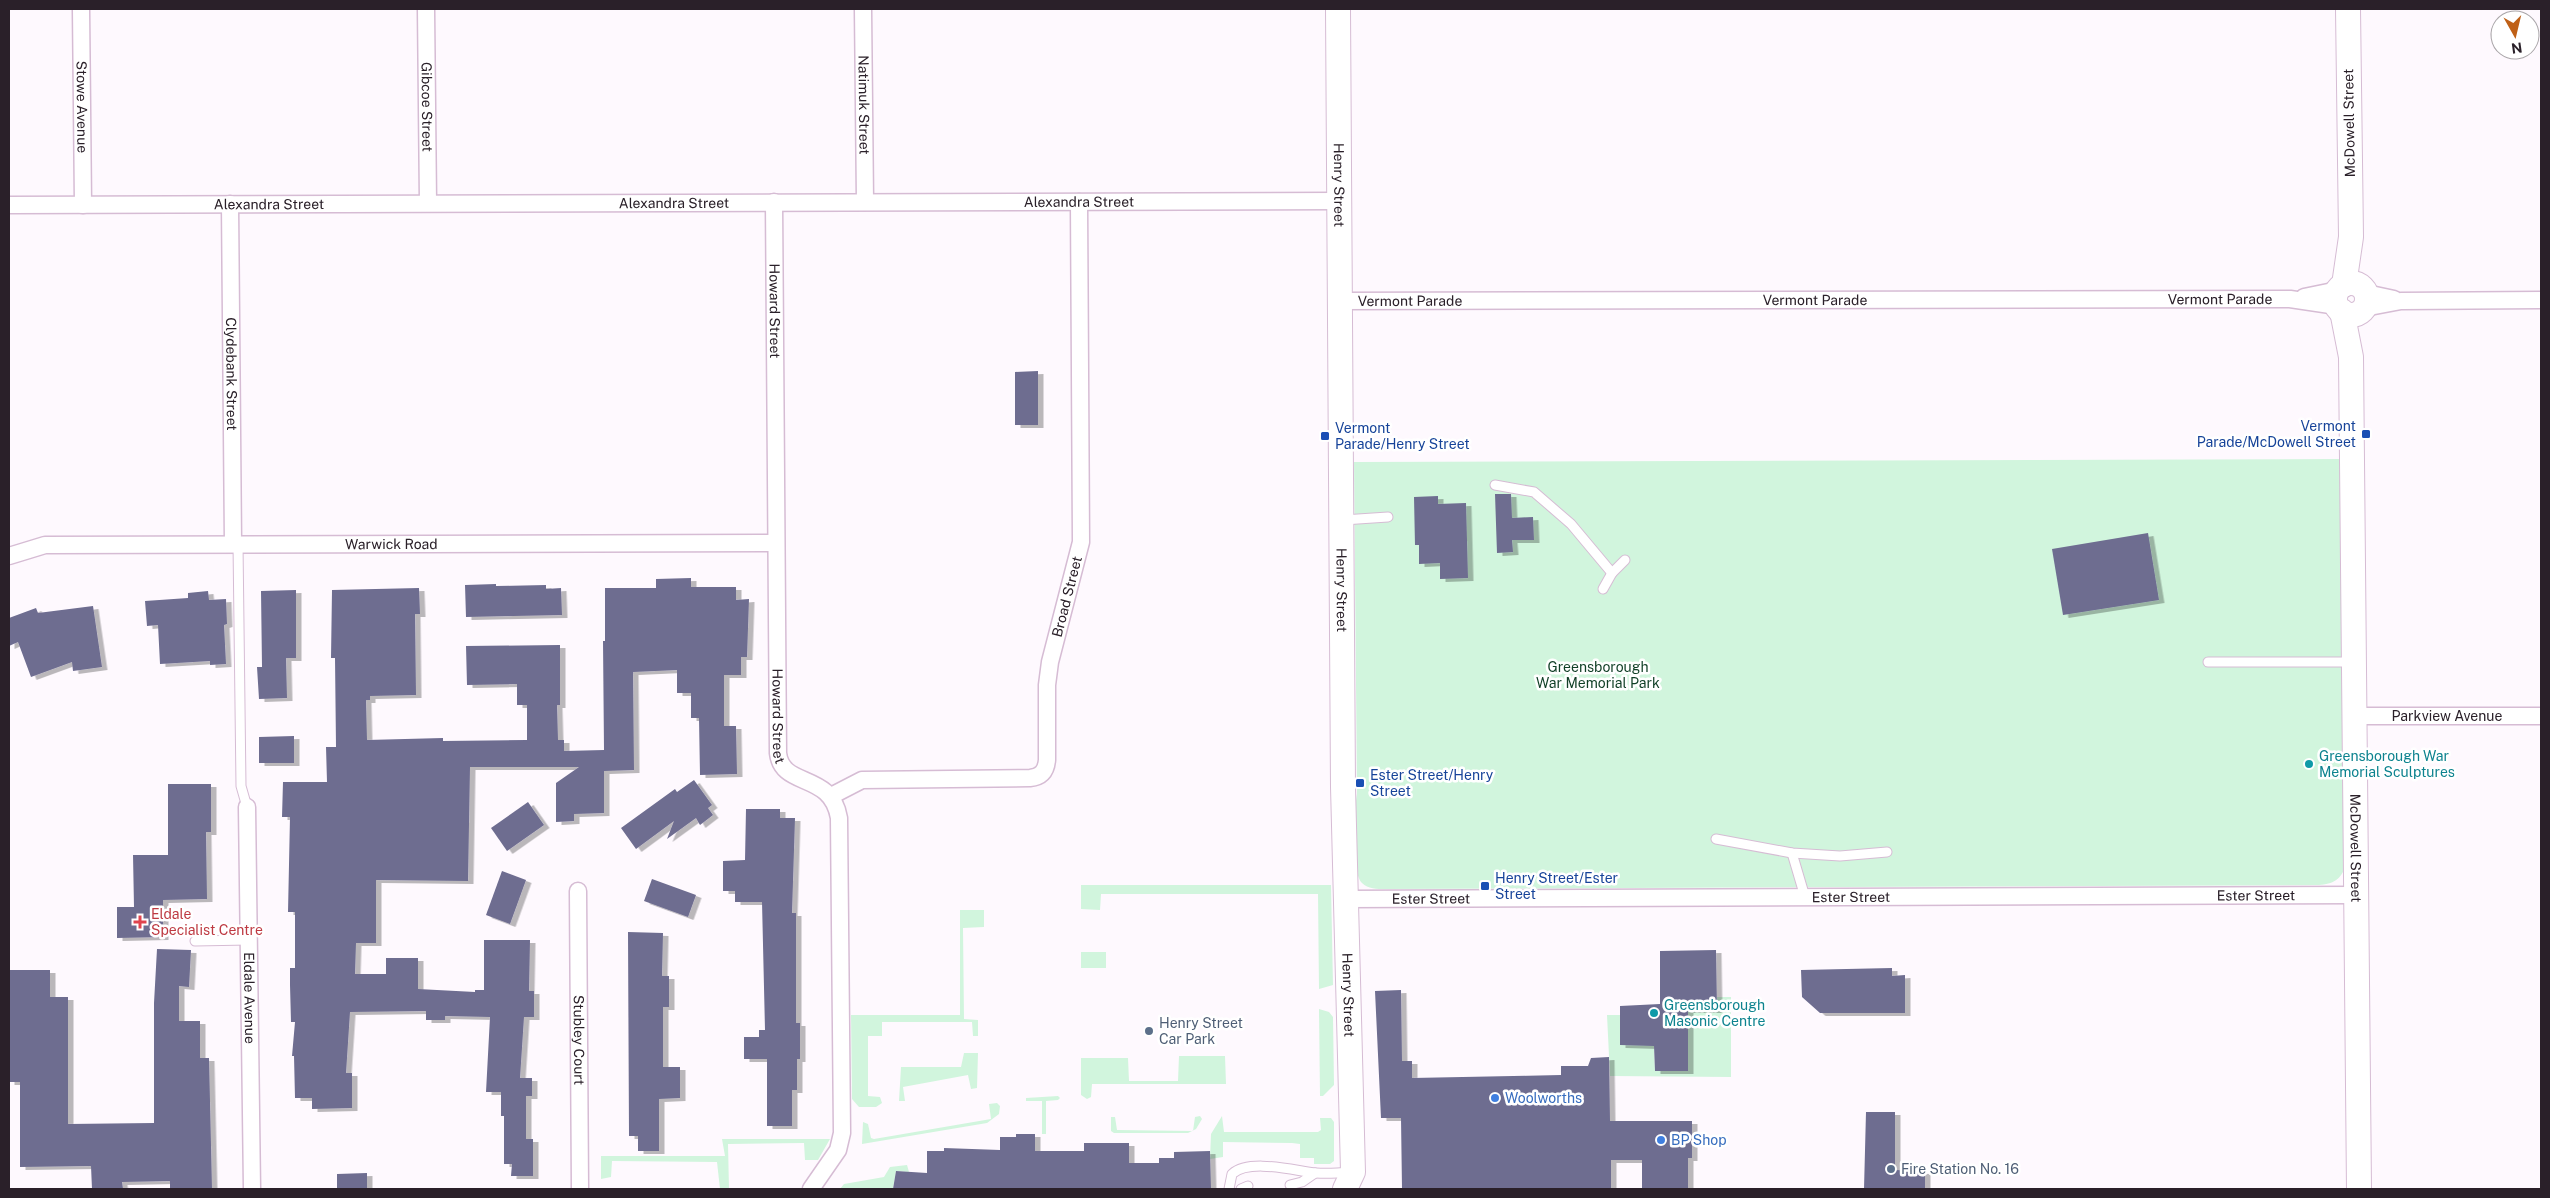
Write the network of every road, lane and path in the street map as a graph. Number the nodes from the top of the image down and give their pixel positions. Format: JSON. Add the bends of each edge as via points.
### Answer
{"nodes":[{"id":1,"x":82,"y":9,"type":"edge"},
{"id":2,"x":426,"y":9,"type":"edge"},
{"id":3,"x":863,"y":9,"type":"edge"},
{"id":4,"x":1338,"y":9,"type":"edge"},
{"id":5,"x":2348,"y":9,"type":"edge"},
{"id":6,"x":1339,"y":201,"type":"junction"},
{"id":7,"x":774,"y":202,"type":"junction"},
{"id":8,"x":865,"y":202,"type":"junction"},
{"id":9,"x":1079,"y":202,"type":"junction"},
{"id":10,"x":428,"y":203,"type":"junction"},
{"id":11,"x":230,"y":204,"type":"junction"},
{"id":12,"x":9,"y":205,"type":"edge"},
{"id":13,"x":83,"y":205,"type":"junction"},
{"id":14,"x":2352,"y":299,"type":"junction"},
{"id":15,"x":2541,"y":300,"type":"edge"},
{"id":16,"x":1340,"y":301,"type":"junction"},
{"id":17,"x":1495,"y":485,"type":"dead end"},
{"id":18,"x":1388,"y":517,"type":"dead end"},
{"id":19,"x":1341,"y":520,"type":"junction"},
{"id":20,"x":776,"y":543,"type":"junction"},
{"id":21,"x":235,"y":544,"type":"junction"},
{"id":22,"x":9,"y":556,"type":"edge"},
{"id":23,"x":1625,"y":560,"type":"dead end"},
{"id":24,"x":1612,"y":573,"type":"junction"},
{"id":25,"x":1603,"y":589,"type":"dead end"},
{"id":26,"x":2208,"y":662,"type":"dead end"},
{"id":27,"x":2355,"y":662,"type":"junction"},
{"id":28,"x":2355,"y":716,"type":"junction"},
{"id":29,"x":2541,"y":716,"type":"edge"},
{"id":30,"x":831,"y":796,"type":"junction"},
{"id":31,"x":247,"y":808,"type":"joint"},
{"id":32,"x":1716,"y":839,"type":"dead end"},
{"id":33,"x":1887,"y":852,"type":"dead end"},
{"id":34,"x":1792,"y":853,"type":"junction"},
{"id":35,"x":578,"y":891,"type":"dead end"},
{"id":36,"x":2356,"y":895,"type":"junction"},
{"id":37,"x":1805,"y":897,"type":"junction"},
{"id":38,"x":1346,"y":899,"type":"junction"},
{"id":39,"x":249,"y":940,"type":"junction"},
{"id":40,"x":195,"y":941,"type":"dead end"},
{"id":41,"x":1315,"y":1173,"type":"junction"},
{"id":42,"x":1290,"y":1184,"type":"dead end"},
{"id":43,"x":1354,"y":1184,"type":"edge"},
{"id":44,"x":252,"y":1189,"type":"edge"},
{"id":45,"x":580,"y":1189,"type":"edge"},
{"id":46,"x":811,"y":1189,"type":"edge"},
{"id":47,"x":1229,"y":1189,"type":"edge"},
{"id":48,"x":2359,"y":1189,"type":"edge"}],
"edges":[{"from":1,"to":13,"type":"street","name":"Stowe Avenue"},
{"from":2,"to":10,"type":"street","name":"Gibcoe Street"},
{"from":3,"to":8,"type":"street","name":"Natimuk Street"},
{"from":4,"to":6,"type":"street","name":"Henry Street"},
{"from":5,"to":14,"type":"street","name":"McDowell Street"},
{"from":6,"to":9,"type":"street","name":"Alexandra Street"},
{"from":6,"to":16,"type":"street","name":"Henry Street"},
{"from":7,"to":8,"type":"street","name":"Alexandra Street"},
{"from":7,"to":10,"type":"street","name":"Alexandra Street"},
{"from":7,"to":20,"type":"street","name":"Howard Street"},
{"from":8,"to":9,"type":"street","name":"Alexandra Street"},
{"from":9,"to":30,"type":"street","name":"Broad Street","via":[[1081,542],[1050,662],[1044,771],[1036,778],[862,780]]},
{"from":10,"to":11,"type":"street","name":"Alexandra Street"},
{"from":11,"to":13,"type":"street","name":"Alexandra Street"},
{"from":11,"to":21,"type":"street","name":"Clydebank Street"},
{"from":12,"to":13,"type":"street","name":"Alexandra Street"},
{"from":14,"to":15,"type":"street","name":"Vermont Parade"},
{"from":14,"to":16,"type":"street","name":"Vermont Parade"},
{"from":14,"to":27,"type":"street","name":"McDowell Street"},
{"from":16,"to":19,"type":"street","name":"Henry Street"},
{"from":17,"to":24,"type":"lane","via":[[1534,492],[1571,524]]},
{"from":18,"to":19,"type":"lane"},
{"from":19,"to":38,"type":"street","name":"Henry Street"},
{"from":20,"to":21,"type":"street","name":"Warwick Road"},
{"from":20,"to":30,"type":"street","name":"Howard Street","via":[[779,762],[786,772],[816,785]]},
{"from":21,"to":22,"type":"street","name":"Warwick Road","via":[[45,545]]},
{"from":21,"to":31,"type":"lane","via":[[241,786]]},
{"from":23,"to":24,"type":"lane"},
{"from":24,"to":25,"type":"lane"},
{"from":26,"to":27,"type":"lane"},
{"from":27,"to":28,"type":"street","name":"McDowell Street"},
{"from":28,"to":29,"type":"street","name":"Parkview Avenue"},
{"from":28,"to":36,"type":"street","name":"McDowell Street"},
{"from":30,"to":46,"type":"street","via":[[839,818],[842,1133],[835,1155]]},
{"from":31,"to":39,"type":"street","name":"Eldale Avenue"},
{"from":32,"to":34,"type":"lane"},
{"from":33,"to":34,"type":"lane","via":[[1840,856]]},
{"from":34,"to":37,"type":"lane"},
{"from":35,"to":45,"type":"street","name":"Stubley Court"},
{"from":36,"to":37,"type":"street","name":"Ester Street"},
{"from":36,"to":48,"type":"street","name":"McDowell Street"},
{"from":37,"to":38,"type":"street","name":"Ester Street"},
{"from":38,"to":43,"type":"street","name":"Henry Street"},
{"from":39,"to":40,"type":"lane"},
{"from":39,"to":44,"type":"street","name":"Eldale Avenue"},
{"from":41,"to":42,"type":"lane","via":[[1302,1182]]},
{"from":41,"to":43,"type":"lane"},
{"from":41,"to":47,"type":"lane","via":[[1290,1167],[1242,1168],[1232,1174]]}]}
